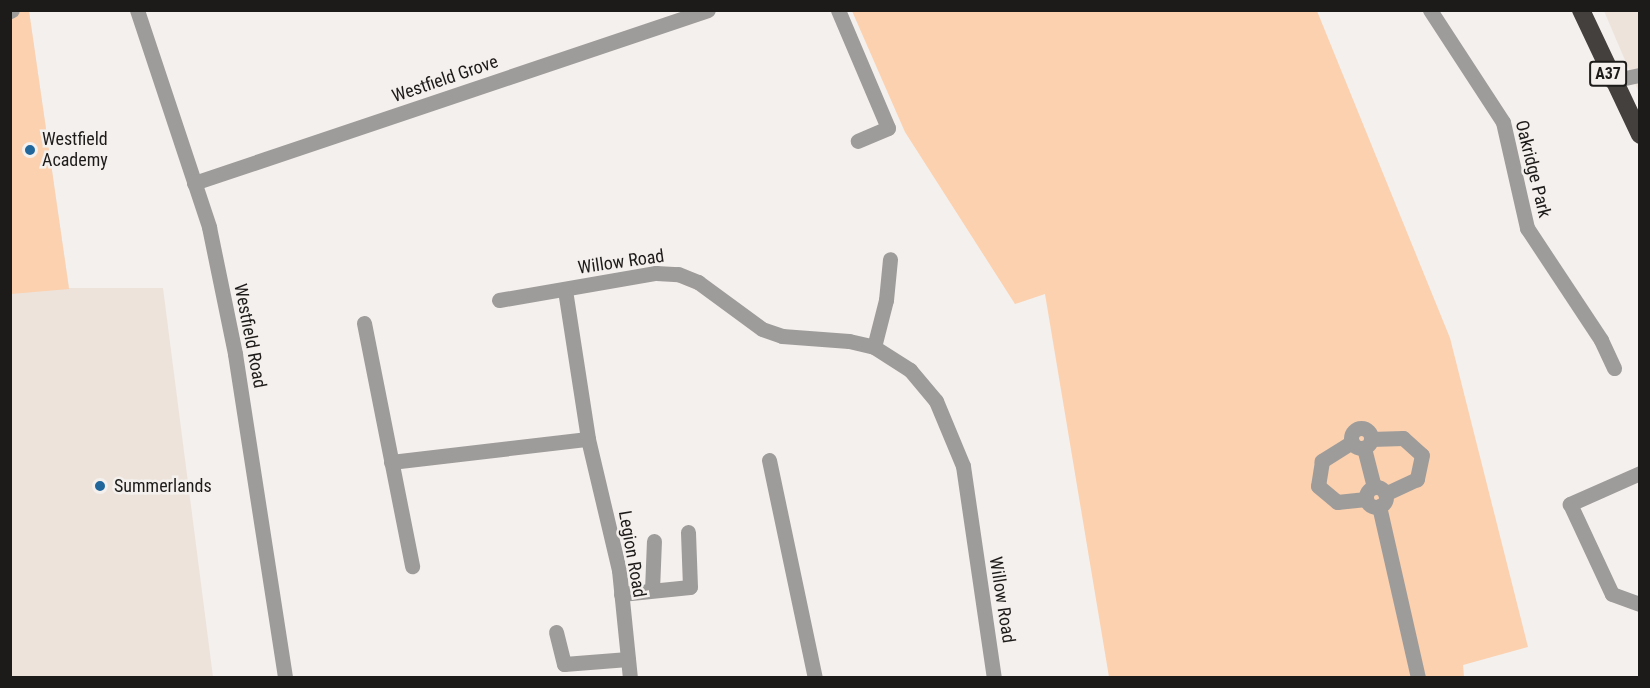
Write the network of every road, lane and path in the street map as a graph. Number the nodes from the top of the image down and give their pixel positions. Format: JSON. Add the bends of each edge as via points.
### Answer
{"nodes":[{"id":1,"x":137,"y":10,"type":"edge"},
{"id":2,"x":708,"y":10,"type":"edge"},
{"id":3,"x":838,"y":10,"type":"edge"},
{"id":4,"x":1430,"y":10,"type":"edge"},
{"id":5,"x":1581,"y":10,"type":"edge"},
{"id":6,"x":1640,"y":75,"type":"edge"},
{"id":7,"x":1611,"y":81,"type":"junction"},
{"id":8,"x":1640,"y":135,"type":"edge"},
{"id":9,"x":858,"y":141,"type":"dead end"},
{"id":10,"x":195,"y":183,"type":"junction"},
{"id":11,"x":890,"y":259,"type":"dead end"},
{"id":12,"x":565,"y":290,"type":"junction"},
{"id":13,"x":499,"y":300,"type":"dead end"},
{"id":14,"x":364,"y":323,"type":"dead end"},
{"id":15,"x":874,"y":347,"type":"junction"},
{"id":16,"x":1614,"y":368,"type":"dead end"},
{"id":17,"x":588,"y":439,"type":"junction"},
{"id":18,"x":1362,"y":443,"type":"junction"},
{"id":19,"x":769,"y":460,"type":"dead end"},
{"id":20,"x":391,"y":462,"type":"junction"},
{"id":21,"x":1640,"y":473,"type":"edge"},
{"id":22,"x":1376,"y":497,"type":"junction"},
{"id":23,"x":688,"y":532,"type":"dead end"},
{"id":24,"x":654,"y":540,"type":"dead end"},
{"id":25,"x":412,"y":566,"type":"dead end"},
{"id":26,"x":652,"y":590,"type":"junction"},
{"id":27,"x":621,"y":594,"type":"junction"},
{"id":28,"x":1640,"y":604,"type":"edge"},
{"id":29,"x":556,"y":632,"type":"dead end"},
{"id":30,"x":628,"y":659,"type":"junction"},
{"id":31,"x":285,"y":678,"type":"edge"},
{"id":32,"x":630,"y":678,"type":"edge"},
{"id":33,"x":814,"y":678,"type":"edge"},
{"id":34,"x":994,"y":678,"type":"edge"},
{"id":35,"x":1418,"y":678,"type":"edge"}],
"edges":[{"from":1,"to":10,"type":"street","name":"Westfield Road"},
{"from":2,"to":10,"type":"street","name":"Westfield Grove"},
{"from":3,"to":9,"type":"street","via":[[888,128]]},
{"from":4,"to":16,"type":"street","name":"Oakridge Park","via":[[1503,122],[1527,228],[1601,340]]},
{"from":5,"to":7,"type":"highway","number":"A37"},
{"from":6,"to":7,"type":"street"},
{"from":7,"to":8,"type":"highway","number":"A37"},
{"from":10,"to":31,"type":"street","name":"Westfield Road","via":[[209,227],[235,354]]},
{"from":11,"to":15,"type":"street","via":[[886,300]]},
{"from":12,"to":13,"type":"street","name":"Willow Road"},
{"from":12,"to":15,"type":"street","name":"Willow Road","via":[[656,273],[678,274],[698,282],[762,329],[782,336]]},
{"from":12,"to":17,"type":"street","name":"Legion Road"},
{"from":14,"to":20,"type":"street"},
{"from":15,"to":34,"type":"street","name":"Willow Road","via":[[910,370],[936,401],[951,431],[963,466]]},
{"from":17,"to":20,"type":"street"},
{"from":17,"to":27,"type":"street","name":"Legion Road"},
{"from":18,"to":22,"type":"street"},
{"from":18,"to":22,"type":"street","via":[[1322,461],[1318,486],[1337,502]]},
{"from":18,"to":22,"type":"street","via":[[1403,438],[1422,455],[1418,479]]},
{"from":19,"to":33,"type":"street"},
{"from":20,"to":25,"type":"street"},
{"from":21,"to":28,"type":"street","via":[[1570,504],[1612,594]]},
{"from":22,"to":35,"type":"street"},
{"from":23,"to":26,"type":"street","via":[[690,587]]},
{"from":24,"to":26,"type":"street"},
{"from":26,"to":27,"type":"street"},
{"from":27,"to":30,"type":"street","name":"Legion Road"},
{"from":29,"to":30,"type":"street","via":[[564,664]]},
{"from":30,"to":32,"type":"street","name":"Legion Road"}]}
